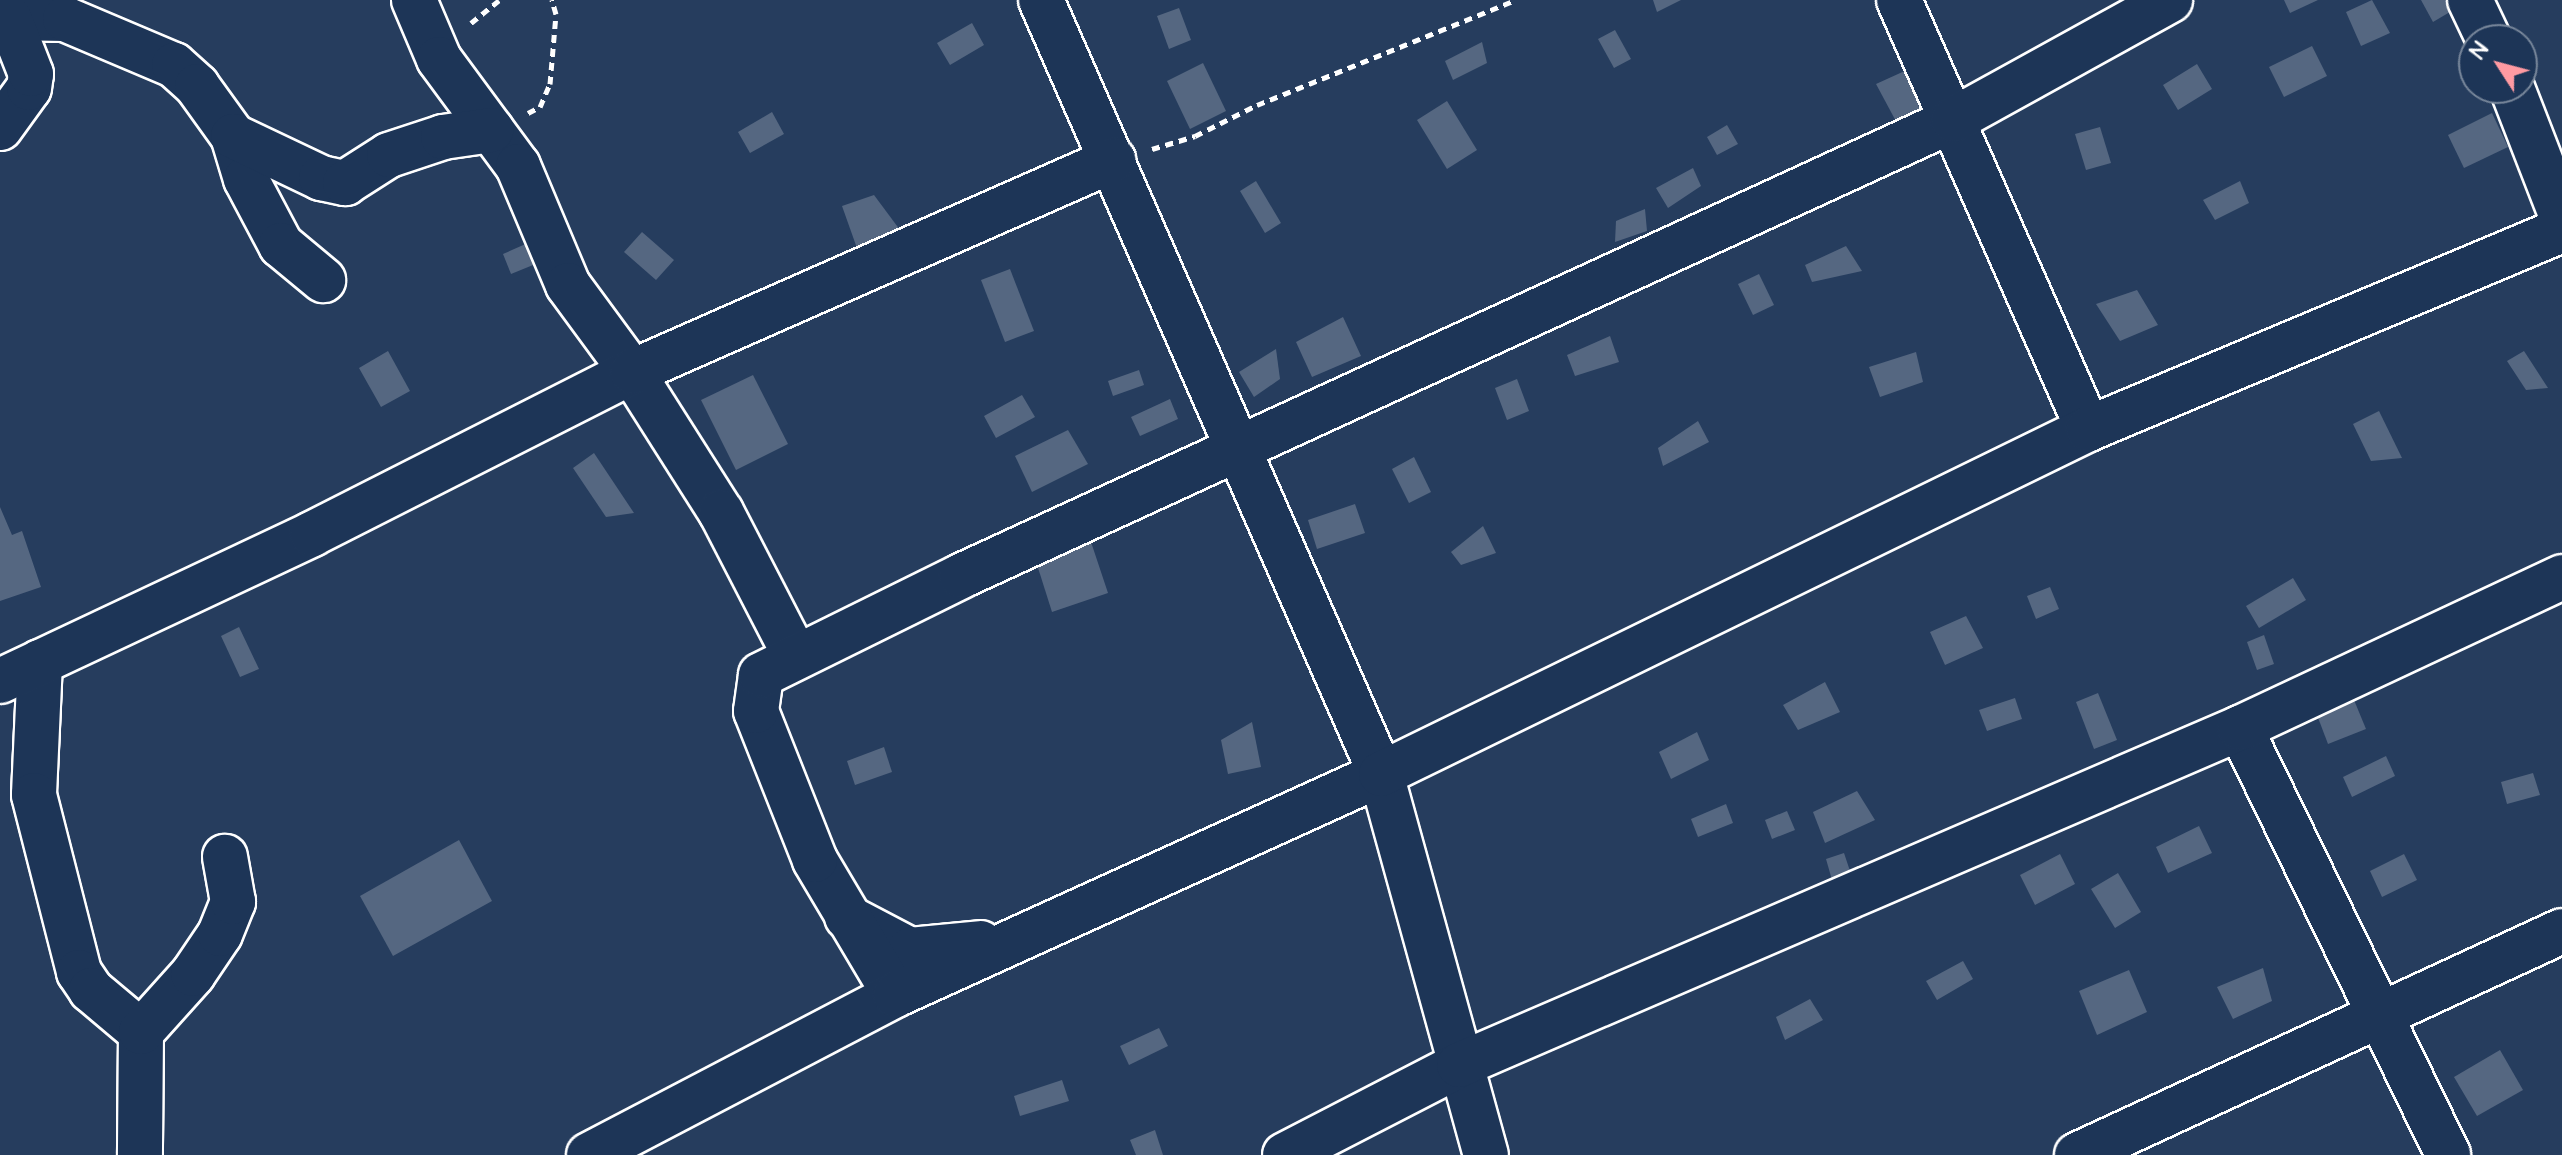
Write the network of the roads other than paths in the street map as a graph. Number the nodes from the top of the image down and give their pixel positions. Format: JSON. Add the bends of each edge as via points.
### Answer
{"nodes":[{"id":1,"x":414,"y":0,"type":"edge"},
{"id":2,"x":1041,"y":0,"type":"edge"},
{"id":3,"x":1899,"y":0,"type":"edge"},
{"id":4,"x":2170,"y":0,"type":"edge"},
{"id":5,"x":2470,"y":0,"type":"edge"},
{"id":6,"x":4,"y":15,"type":"edge"},
{"id":7,"x":2481,"y":24,"type":"edge"},
{"id":8,"x":2518,"y":104,"type":"edge"},
{"id":9,"x":1953,"y":120,"type":"junction"},
{"id":10,"x":0,"y":128,"type":"edge"},
{"id":11,"x":491,"y":130,"type":"junction"},
{"id":12,"x":233,"y":136,"type":"junction"},
{"id":13,"x":1113,"y":160,"type":"junction"},
{"id":14,"x":2562,"y":217,"type":"edge"},
{"id":15,"x":2562,"y":230,"type":"edge"},
{"id":16,"x":323,"y":280,"type":"dead end"},
{"id":17,"x":632,"y":372,"type":"junction"},
{"id":18,"x":2088,"y":429,"type":"junction"},
{"id":19,"x":1242,"y":451,"type":"junction"},
{"id":20,"x":2562,"y":577,"type":"edge"},
{"id":21,"x":796,"y":657,"type":"junction"},
{"id":22,"x":40,"y":662,"type":"junction"},
{"id":23,"x":0,"y":681,"type":"edge"},
{"id":24,"x":2240,"y":728,"type":"junction"},
{"id":25,"x":1381,"y":774,"type":"junction"},
{"id":26,"x":225,"y":857,"type":"dead end"},
{"id":27,"x":845,"y":916,"type":"junction"},
{"id":28,"x":2562,"y":931,"type":"edge"},
{"id":29,"x":1022,"y":937,"type":"junction"},
{"id":30,"x":895,"y":995,"type":"junction"},
{"id":31,"x":2379,"y":1019,"type":"junction"},
{"id":32,"x":141,"y":1032,"type":"junction"},
{"id":33,"x":1459,"y":1065,"type":"junction"},
{"id":34,"x":140,"y":1155,"type":"edge"},
{"id":35,"x":589,"y":1155,"type":"edge"},
{"id":36,"x":1285,"y":1155,"type":"edge"},
{"id":37,"x":1486,"y":1155,"type":"edge"},
{"id":38,"x":2077,"y":1155,"type":"edge"},
{"id":39,"x":2448,"y":1155,"type":"edge"}],
"edges":[{"from":1,"to":11,"type":"street","via":[[439,59]]},
{"from":2,"to":13,"type":"street"},
{"from":3,"to":9,"type":"street"},
{"from":4,"to":9,"type":"street"},
{"from":5,"to":7,"type":"street"},
{"from":6,"to":10,"type":"street","via":[[31,74],[29,88]]},
{"from":6,"to":12,"type":"street","via":[[65,19],[174,65],[197,86]]},
{"from":8,"to":14,"type":"street"},
{"from":9,"to":18,"type":"street"},
{"from":9,"to":19,"type":"street"},
{"from":11,"to":12,"type":"street","via":[[443,137],[389,155],[345,183]]},
{"from":11,"to":17,"type":"street","via":[[518,166],[568,285]]},
{"from":12,"to":16,"type":"street","via":[[246,179],[281,245]]},
{"from":13,"to":17,"type":"street"},
{"from":13,"to":19,"type":"street"},
{"from":15,"to":18,"type":"street"},
{"from":17,"to":21,"type":"street","via":[[738,541]]},
{"from":17,"to":22,"type":"street","via":[[312,534]]},
{"from":18,"to":25,"type":"street"},
{"from":19,"to":21,"type":"street","via":[[961,576]]},
{"from":19,"to":25,"type":"street"},
{"from":20,"to":24,"type":"street"},
{"from":21,"to":27,"type":"street","via":[[761,675],[756,711],[815,860]]},
{"from":22,"to":23,"type":"street"},
{"from":22,"to":32,"type":"street","via":[[34,795],[79,972],[91,990]]},
{"from":24,"to":31,"type":"street"},
{"from":24,"to":33,"type":"street"},
{"from":25,"to":29,"type":"street"},
{"from":25,"to":33,"type":"street"},
{"from":26,"to":32,"type":"street","via":[[233,902],[220,934],[193,974]]},
{"from":27,"to":29,"type":"street","via":[[910,950]]},
{"from":27,"to":30,"type":"street"},
{"from":28,"to":31,"type":"street"},
{"from":29,"to":30,"type":"street"},
{"from":30,"to":35,"type":"street"},
{"from":31,"to":38,"type":"street"},
{"from":31,"to":39,"type":"street"},
{"from":32,"to":34,"type":"street"},
{"from":33,"to":36,"type":"street"},
{"from":33,"to":37,"type":"street"}]}
